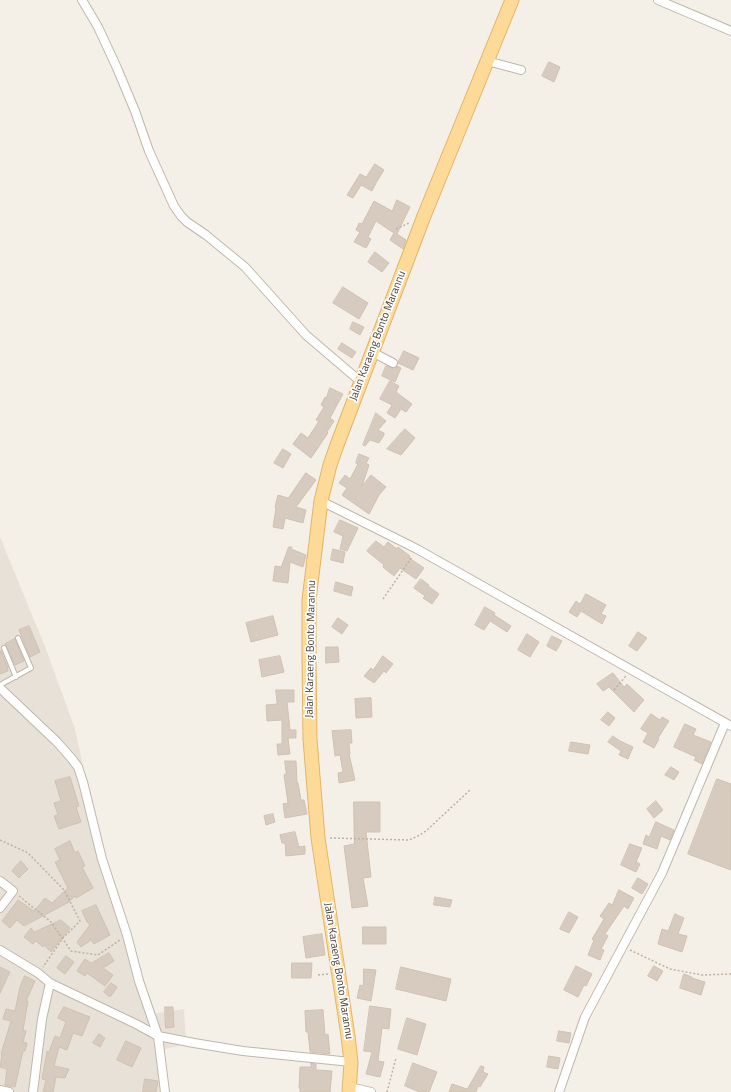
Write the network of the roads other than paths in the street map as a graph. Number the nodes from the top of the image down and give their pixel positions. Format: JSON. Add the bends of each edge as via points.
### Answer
{"nodes":[{"id":1,"x":82,"y":0,"type":"edge"},
{"id":2,"x":512,"y":0,"type":"edge"},
{"id":3,"x":658,"y":0,"type":"edge"},
{"id":4,"x":731,"y":31,"type":"edge"},
{"id":5,"x":487,"y":61,"type":"junction"},
{"id":6,"x":521,"y":70,"type":"dead end"},
{"id":7,"x":372,"y":352,"type":"junction"},
{"id":8,"x":393,"y":363,"type":"dead end"},
{"id":9,"x":361,"y":382,"type":"junction"},
{"id":10,"x":321,"y":501,"type":"junction"},
{"id":11,"x":18,"y":638,"type":"dead end"},
{"id":12,"x":4,"y":648,"type":"dead end"},
{"id":13,"x":16,"y":678,"type":"junction"},
{"id":14,"x":0,"y":686,"type":"edge"},
{"id":15,"x":728,"y":724,"type":"edge"},
{"id":16,"x":0,"y":881,"type":"edge"},
{"id":17,"x":0,"y":908,"type":"edge"},
{"id":18,"x":0,"y":950,"type":"edge"},
{"id":19,"x":50,"y":983,"type":"junction"},
{"id":20,"x":158,"y":1036,"type":"junction"},
{"id":21,"x":351,"y":1062,"type":"junction"},
{"id":22,"x":0,"y":1090,"type":"edge"},
{"id":23,"x":350,"y":1090,"type":"edge"},
{"id":24,"x":8,"y":1092,"type":"edge"},
{"id":25,"x":33,"y":1092,"type":"edge"},
{"id":26,"x":165,"y":1092,"type":"edge"},
{"id":27,"x":371,"y":1092,"type":"edge"},
{"id":28,"x":560,"y":1092,"type":"edge"}],
"edges":[{"from":1,"to":9,"type":"street","via":[[117,68],[149,151],[174,206],[187,222],[246,267],[306,335]]},
{"from":2,"to":5,"type":"main road","name":"Jalan Karaeng Bonto Marannu"},
{"from":3,"to":4,"type":"street"},
{"from":5,"to":6,"type":"street"},
{"from":5,"to":7,"type":"main road","name":"Jalan Karaeng Bonto Marannu"},
{"from":7,"to":8,"type":"street"},
{"from":7,"to":9,"type":"main road","name":"Jalan Karaeng Bonto Marannu"},
{"from":9,"to":10,"type":"main road","name":"Jalan Karaeng Bonto Marannu","via":[[330,466]]},
{"from":10,"to":15,"type":"street","via":[[417,549]]},
{"from":10,"to":21,"type":"main road","name":"Jalan Karaeng Bonto Marannu","via":[[310,584],[310,739],[318,838]]},
{"from":11,"to":13,"type":"lane","via":[[31,668]]},
{"from":12,"to":13,"type":"lane"},
{"from":13,"to":14,"type":"lane"},
{"from":14,"to":20,"type":"street","via":[[57,742],[78,767],[102,859]]},
{"from":15,"to":28,"type":"street","via":[[662,873],[584,1017]]},
{"from":16,"to":17,"type":"street","via":[[13,891]]},
{"from":18,"to":19,"type":"street"},
{"from":19,"to":20,"type":"street"},
{"from":19,"to":25,"type":"street","via":[[42,1019]]},
{"from":20,"to":21,"type":"street","via":[[243,1051]]},
{"from":20,"to":26,"type":"street"},
{"from":21,"to":23,"type":"main road","name":"Jalan Karaeng Bonto Marannu"},
{"from":22,"to":24,"type":"street"},
{"from":23,"to":27,"type":"street"}]}
